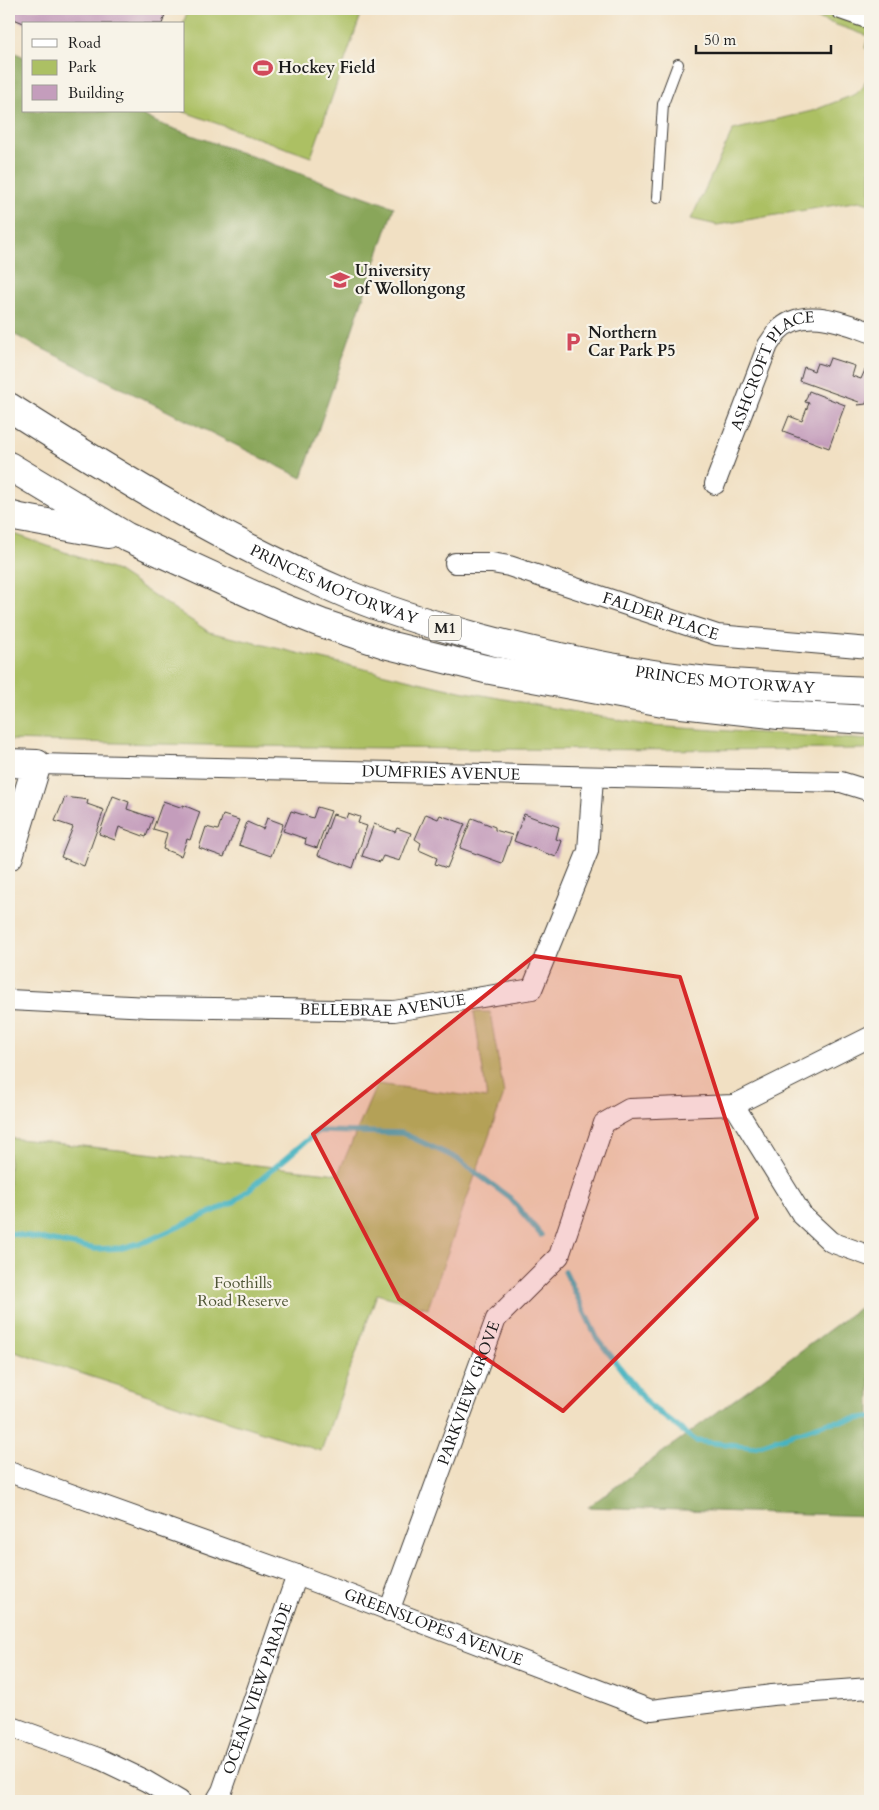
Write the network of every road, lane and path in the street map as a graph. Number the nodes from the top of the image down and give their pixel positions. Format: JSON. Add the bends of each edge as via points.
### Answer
{"nodes":[{"id":1,"x":841,"y":9,"type":"edge"},
{"id":2,"x":870,"y":19,"type":"edge"},
{"id":3,"x":678,"y":64,"type":"dead end"},
{"id":4,"x":657,"y":198,"type":"dead end"},
{"id":5,"x":870,"y":332,"type":"edge"},
{"id":6,"x":9,"y":407,"type":"edge"},
{"id":7,"x":9,"y":430,"type":"edge"},
{"id":8,"x":9,"y":466,"type":"edge"},
{"id":9,"x":716,"y":484,"type":"dead end"},
{"id":10,"x":9,"y":515,"type":"edge"},
{"id":11,"x":127,"y":537,"type":"junction"},
{"id":12,"x":455,"y":564,"type":"dead end"},
{"id":13,"x":436,"y":626,"type":"junction"},
{"id":14,"x":870,"y":648,"type":"edge"},
{"id":15,"x":870,"y":691,"type":"edge"},
{"id":16,"x":870,"y":720,"type":"edge"},
{"id":17,"x":9,"y":763,"type":"edge"},
{"id":18,"x":37,"y":764,"type":"junction"},
{"id":19,"x":592,"y":777,"type":"junction"},
{"id":20,"x":870,"y":791,"type":"edge"},
{"id":21,"x":9,"y":856,"type":"edge"},
{"id":22,"x":9,"y":1000,"type":"edge"},
{"id":23,"x":870,"y":1036,"type":"edge"},
{"id":24,"x":734,"y":1105,"type":"junction"},
{"id":25,"x":870,"y":1256,"type":"edge"},
{"id":26,"x":9,"y":1472,"type":"edge"},
{"id":27,"x":297,"y":1575,"type":"junction"},
{"id":28,"x":389,"y":1611,"type":"junction"},
{"id":29,"x":870,"y":1688,"type":"edge"},
{"id":30,"x":9,"y":1726,"type":"edge"},
{"id":31,"x":180,"y":1801,"type":"edge"},
{"id":32,"x":216,"y":1801,"type":"edge"}],
"edges":[{"from":1,"to":2,"type":"street"},
{"from":3,"to":4,"type":"lane","via":[[663,104]]},
{"from":5,"to":9,"type":"street","name":"ASHCROFT PLACE","via":[[835,319],[812,317],[793,320],[778,331],[766,352]]},
{"from":6,"to":13,"type":"main road","name":"PRINCES MOTORWAY","number":"M1","via":[[168,506],[222,534],[351,595]]},
{"from":7,"to":13,"type":"main road","via":[[138,505],[248,562],[336,599]]},
{"from":8,"to":11,"type":"main road","name":"PRINCES MOTORWAY","number":"M1"},
{"from":10,"to":11,"type":"main road"},
{"from":11,"to":16,"type":"main road","name":"PRINCES MOTORWAY","number":"M1","via":[[321,624],[477,667],[663,702],[779,715]]},
{"from":12,"to":14,"type":"street","name":"FALDER PLACE","via":[[492,562],[509,566],[717,636]]},
{"from":13,"to":15,"type":"main road","name":"PRINCES MOTORWAY","number":"M1","via":[[600,666],[708,681]]},
{"from":17,"to":18,"type":"main road","name":"DUMFRIES AVENUE"},
{"from":18,"to":19,"type":"street","name":"DUMFRIES AVENUE"},
{"from":18,"to":21,"type":"main road"},
{"from":19,"to":20,"type":"street","name":"DUMFRIES AVENUE","via":[[841,782]]},
{"from":19,"to":22,"type":"street","name":"BELLEBRAE AVENUE","via":[[588,851],[532,989],[394,1011],[148,1007]]},
{"from":23,"to":24,"type":"street"},
{"from":24,"to":25,"type":"street","via":[[802,1215],[831,1242]]},
{"from":24,"to":28,"type":"street","name":"PARKVIEW GROVE","via":[[628,1109],[604,1123],[559,1256],[496,1319]]},
{"from":26,"to":27,"type":"street","name":"GREENSLOPES AVENUE"},
{"from":27,"to":28,"type":"street","name":"GREENSLOPES AVENUE"},
{"from":27,"to":32,"type":"street","name":"OCEAN VIEW PARADE"},
{"from":28,"to":29,"type":"street","name":"GREENSLOPES AVENUE","via":[[651,1710],[772,1695]]},
{"from":30,"to":31,"type":"street","via":[[98,1758]]}]}
